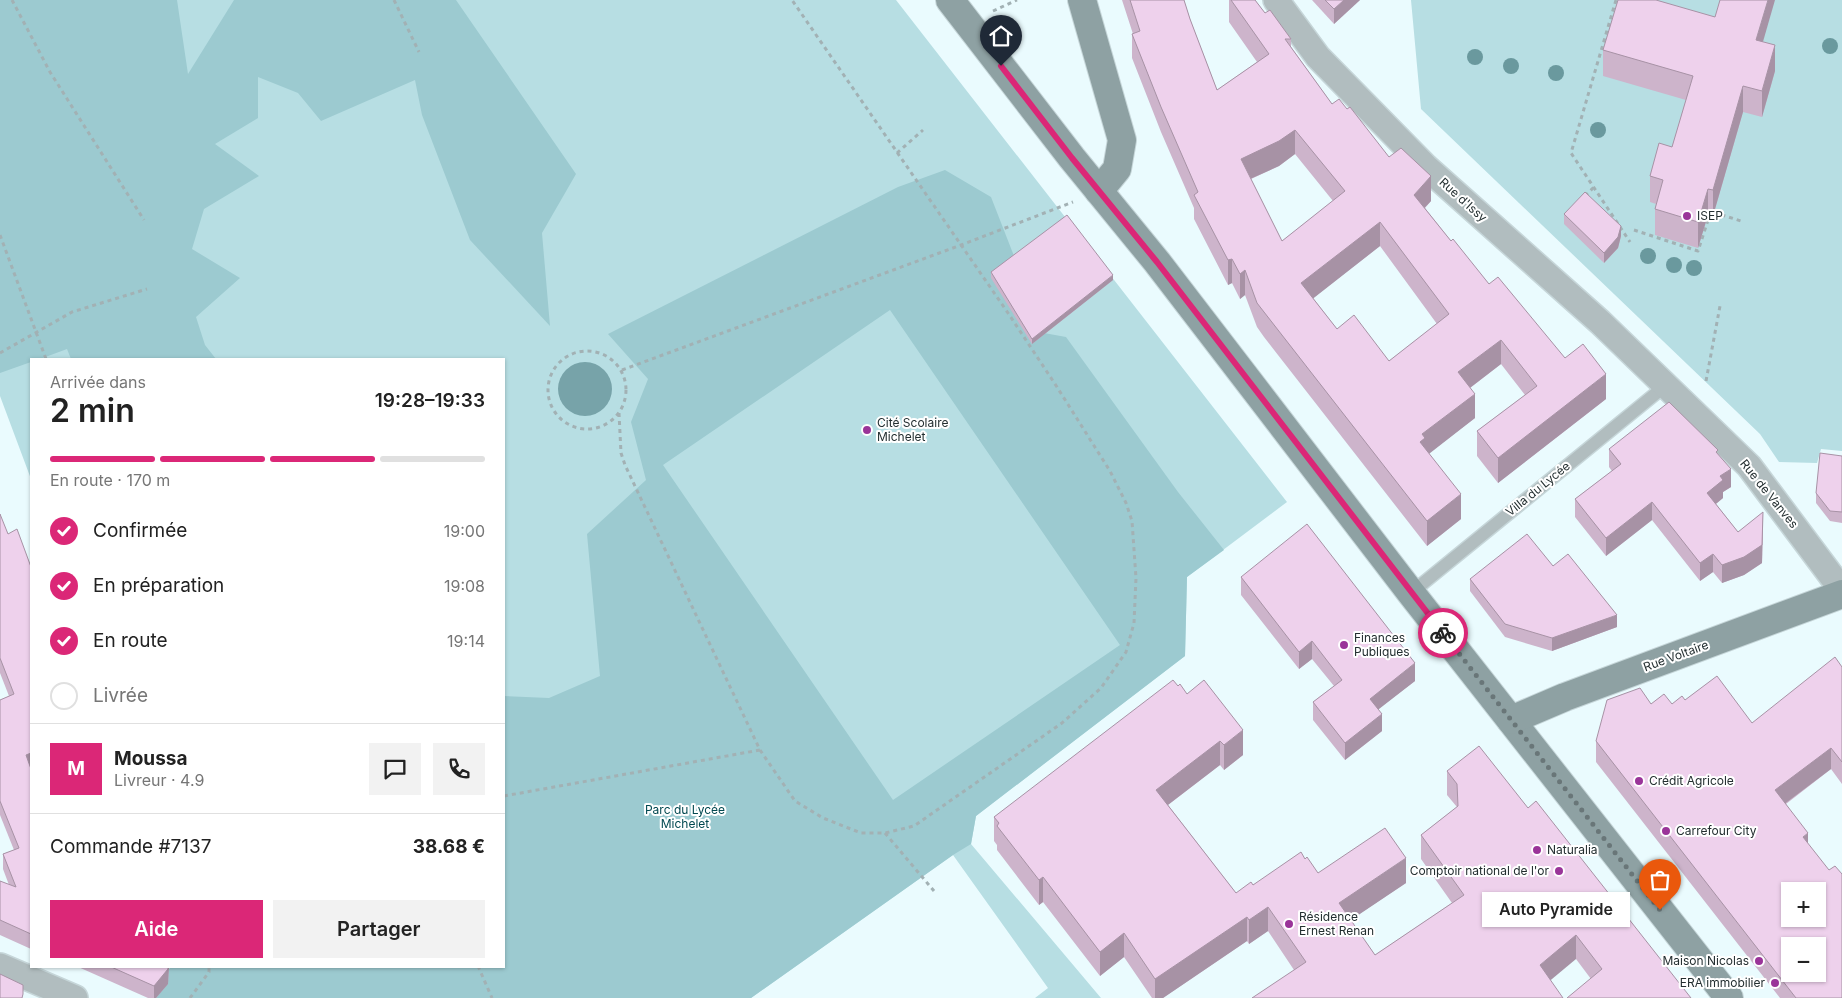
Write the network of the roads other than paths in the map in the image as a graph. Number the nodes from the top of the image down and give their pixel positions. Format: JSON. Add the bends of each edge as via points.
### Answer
{"nodes":[{"id":1,"x":950,"y":0,"type":"edge"},
{"id":2,"x":1082,"y":0,"type":"edge"},
{"id":3,"x":1276,"y":0,"type":"edge"},
{"id":4,"x":1099,"y":191,"type":"junction"},
{"id":5,"x":1665,"y":386,"type":"junction"},
{"id":6,"x":1842,"y":590,"type":"edge"},
{"id":7,"x":1411,"y":593,"type":"junction"},
{"id":8,"x":1842,"y":594,"type":"edge"},
{"id":9,"x":1511,"y":720,"type":"junction"},
{"id":10,"x":0,"y":966,"type":"edge"},
{"id":11,"x":75,"y":998,"type":"edge"},
{"id":12,"x":1729,"y":998,"type":"edge"}],
"edges":[{"from":1,"to":4,"type":"main road"},
{"from":2,"to":4,"type":"main road","via":[[1122,140],[1117,168]]},
{"from":3,"to":5,"type":"street","name":"Rue d'Issy","via":[[1318,57],[1426,167],[1600,322]]},
{"from":4,"to":7,"type":"main road"},
{"from":5,"to":6,"type":"street","name":"Rue de Vanves","via":[[1749,466]]},
{"from":5,"to":7,"type":"lane","name":"Villa du Lycée"},
{"from":7,"to":9,"type":"main road"},
{"from":8,"to":9,"type":"main road","name":"Rue Voltaire"},
{"from":9,"to":12,"type":"main road"},
{"from":10,"to":11,"type":"street"}]}
